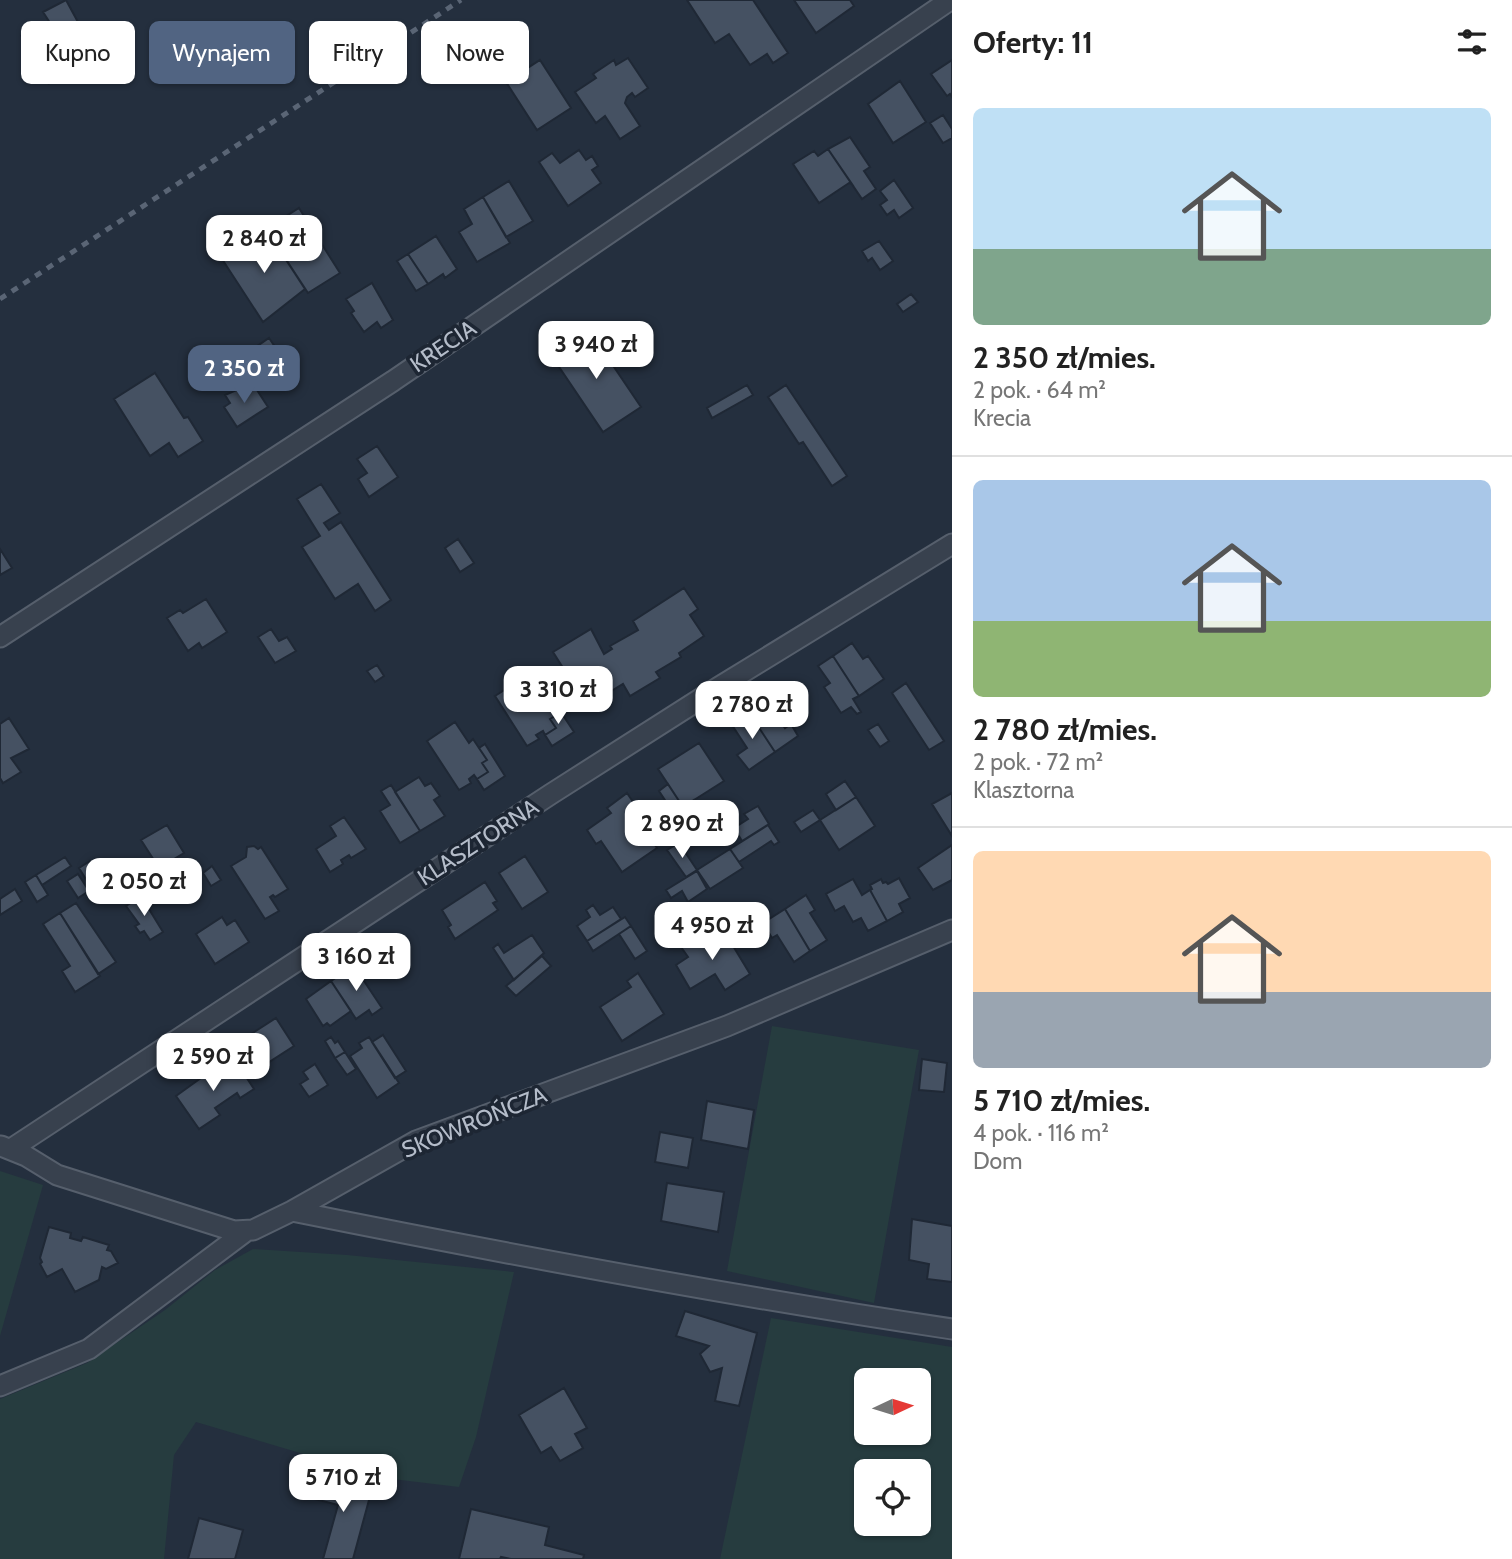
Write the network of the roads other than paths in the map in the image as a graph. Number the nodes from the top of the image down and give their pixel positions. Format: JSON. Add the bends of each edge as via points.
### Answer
{"nodes":[{"id":1,"x":950,"y":0,"type":"edge"},
{"id":2,"x":952,"y":544,"type":"edge"},
{"id":3,"x":0,"y":637,"type":"edge"},
{"id":4,"x":952,"y":930,"type":"edge"},
{"id":5,"x":5,"y":1147,"type":"edge"},
{"id":6,"x":292,"y":1211,"type":"junction"},
{"id":7,"x":245,"y":1232,"type":"junction"},
{"id":8,"x":952,"y":1329,"type":"edge"},
{"id":9,"x":0,"y":1386,"type":"edge"}],
"edges":[{"from":1,"to":3,"type":"street","name":"KRECIA","via":[[393,381]]},
{"from":2,"to":5,"type":"street","name":"KLASZTORNA","via":[[719,687]]},
{"from":4,"to":6,"type":"street","name":"SKOWROŃCZA","via":[[727,1026],[416,1141]]},
{"from":5,"to":7,"type":"street","via":[[57,1174]]},
{"from":6,"to":7,"type":"street","name":"SKOWROŃCZA"},
{"from":6,"to":8,"type":"street","via":[[541,1260]]},
{"from":7,"to":9,"type":"street","name":"SKOWROŃCZA","via":[[89,1349]]}]}
